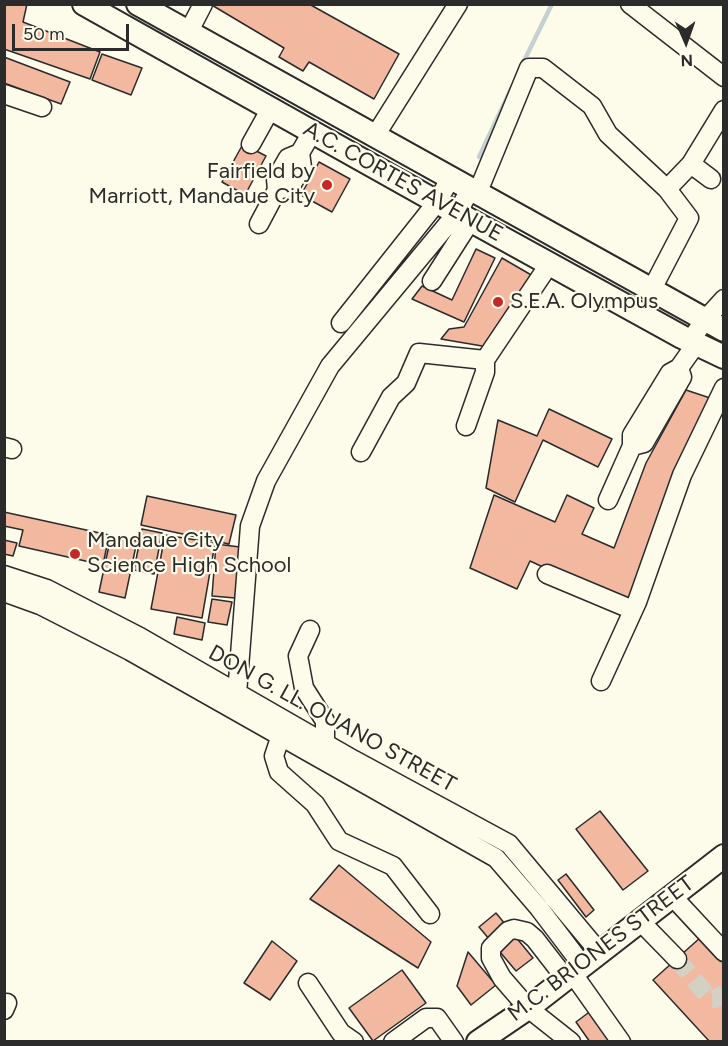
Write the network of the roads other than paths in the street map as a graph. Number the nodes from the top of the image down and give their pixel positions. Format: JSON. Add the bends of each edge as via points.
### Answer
{"nodes":[{"id":1,"x":84,"y":4,"type":"edge"},
{"id":2,"x":138,"y":4,"type":"edge"},
{"id":3,"x":203,"y":4,"type":"edge"},
{"id":4,"x":458,"y":4,"type":"edge"},
{"id":5,"x":630,"y":4,"type":"edge"},
{"id":6,"x":197,"y":37,"type":"junction"},
{"id":7,"x":192,"y":65,"type":"junction"},
{"id":8,"x":723,"y":77,"type":"edge"},
{"id":9,"x":4,"y":94,"type":"edge"},
{"id":10,"x":42,"y":107,"type":"dead end"},
{"id":11,"x":272,"y":108,"type":"junction"},
{"id":12,"x":723,"y":110,"type":"edge"},
{"id":13,"x":312,"y":132,"type":"junction"},
{"id":14,"x":375,"y":136,"type":"junction"},
{"id":15,"x":251,"y":144,"type":"dead end"},
{"id":16,"x":691,"y":164,"type":"junction"},
{"id":17,"x":450,"y":178,"type":"junction"},
{"id":18,"x":711,"y":179,"type":"dead end"},
{"id":19,"x":667,"y":189,"type":"junction"},
{"id":20,"x":473,"y":192,"type":"junction"},
{"id":21,"x":437,"y":202,"type":"junction"},
{"id":22,"x":464,"y":217,"type":"junction"},
{"id":23,"x":259,"y":224,"type":"dead end"},
{"id":24,"x":550,"y":263,"type":"junction"},
{"id":25,"x":432,"y":281,"type":"dead end"},
{"id":26,"x":651,"y":291,"type":"junction"},
{"id":27,"x":723,"y":299,"type":"edge"},
{"id":28,"x":341,"y":323,"type":"dead end"},
{"id":29,"x":714,"y":325,"type":"edge"},
{"id":30,"x":693,"y":342,"type":"junction"},
{"id":31,"x":723,"y":357,"type":"edge"},
{"id":32,"x":485,"y":360,"type":"junction"},
{"id":33,"x":723,"y":388,"type":"edge"},
{"id":34,"x":466,"y":426,"type":"dead end"},
{"id":35,"x":361,"y":452,"type":"dead end"},
{"id":36,"x":608,"y":500,"type":"dead end"},
{"id":37,"x":547,"y":574,"type":"dead end"},
{"id":38,"x":4,"y":575,"type":"edge"},
{"id":39,"x":4,"y":592,"type":"edge"},
{"id":40,"x":633,"y":610,"type":"junction"},
{"id":41,"x":310,"y":630,"type":"dead end"},
{"id":42,"x":169,"y":664,"type":"junction"},
{"id":43,"x":601,"y":681,"type":"dead end"},
{"id":44,"x":237,"y":694,"type":"junction"},
{"id":45,"x":281,"y":735,"type":"junction"},
{"id":46,"x":325,"y":743,"type":"junction"},
{"id":47,"x":350,"y":766,"type":"junction"},
{"id":48,"x":723,"y":856,"type":"edge"},
{"id":49,"x":677,"y":892,"type":"junction"},
{"id":50,"x":430,"y":914,"type":"dead end"},
{"id":51,"x":640,"y":921,"type":"junction"},
{"id":52,"x":723,"y":934,"type":"edge"},
{"id":53,"x":723,"y":952,"type":"edge"},
{"id":54,"x":677,"y":959,"type":"tunnel mouth"},
{"id":55,"x":580,"y":968,"type":"junction"},
{"id":56,"x":308,"y":983,"type":"dead end"},
{"id":57,"x":528,"y":1008,"type":"junction"},
{"id":58,"x":492,"y":1038,"type":"edge"},
{"id":59,"x":354,"y":1041,"type":"edge"},
{"id":60,"x":393,"y":1041,"type":"edge"},
{"id":61,"x":454,"y":1041,"type":"edge"},
{"id":62,"x":571,"y":1041,"type":"edge"},
{"id":63,"x":621,"y":1041,"type":"edge"}],
"edges":[{"from":1,"to":7,"type":"main road","name":"A.C. CORTES AVENUE"},
{"from":2,"to":6,"type":"main road","name":"A.C. CORTES AVENUE"},
{"from":3,"to":6,"type":"street"},
{"from":4,"to":14,"type":"street"},
{"from":5,"to":8,"type":"street"},
{"from":6,"to":7,"type":"main road"},
{"from":6,"to":14,"type":"main road","name":"A.C. CORTES AVENUE"},
{"from":7,"to":11,"type":"main road","name":"A.C. CORTES AVENUE"},
{"from":9,"to":10,"type":"street"},
{"from":11,"to":13,"type":"main road","name":"A.C. CORTES AVENUE"},
{"from":11,"to":15,"type":"street"},
{"from":12,"to":16,"type":"street"},
{"from":13,"to":21,"type":"main road","name":"A.C. CORTES AVENUE"},
{"from":13,"to":23,"type":"street","via":[[300,153],[288,158],[276,179],[278,190]]},
{"from":14,"to":17,"type":"main road","name":"A.C. CORTES AVENUE"},
{"from":16,"to":18,"type":"street"},
{"from":16,"to":19,"type":"street"},
{"from":17,"to":20,"type":"main road","name":"A.C. CORTES AVENUE"},
{"from":17,"to":21,"type":"street"},
{"from":19,"to":20,"type":"street","via":[[608,134],[592,106],[543,68],[535,67],[529,68]]},
{"from":19,"to":26,"type":"street","via":[[689,218]]},
{"from":20,"to":22,"type":"street"},
{"from":20,"to":26,"type":"main road","name":"A.C. CORTES AVENUE"},
{"from":21,"to":22,"type":"main road","name":"A.C. CORTES AVENUE"},
{"from":21,"to":28,"type":"street"},
{"from":22,"to":24,"type":"main road","name":"A.C. CORTES AVENUE"},
{"from":22,"to":25,"type":"street"},
{"from":22,"to":44,"type":"street","via":[[330,366],[266,481],[250,526]]},
{"from":24,"to":30,"type":"main road","name":"A.C. CORTES AVENUE"},
{"from":24,"to":32,"type":"street"},
{"from":26,"to":29,"type":"main road","name":"A.C. CORTES AVENUE"},
{"from":27,"to":29,"type":"street"},
{"from":29,"to":30,"type":"street"},
{"from":30,"to":31,"type":"main road","name":"A.C. CORTES AVENUE"},
{"from":30,"to":36,"type":"street","via":[[679,368],[682,376],[664,395],[644,443],[632,446]]},
{"from":32,"to":34,"type":"street","via":[[485,372]]},
{"from":32,"to":35,"type":"street","via":[[419,353],[406,383],[391,397]]},
{"from":33,"to":40,"type":"street","via":[[682,475]]},
{"from":37,"to":40,"type":"street"},
{"from":38,"to":42,"type":"street","name":"DON G. LL. OUANO STREET","via":[[46,589]]},
{"from":39,"to":42,"type":"street","name":"DON G. LL. OUANO STREET"},
{"from":40,"to":43,"type":"street"},
{"from":41,"to":46,"type":"street","via":[[298,656],[304,688],[325,720]]},
{"from":42,"to":44,"type":"street","name":"DON G. LL. OUANO STREET"},
{"from":42,"to":45,"type":"street","name":"DON G. LL. OUANO STREET"},
{"from":44,"to":46,"type":"street","name":"DON G. LL. OUANO STREET"},
{"from":45,"to":47,"type":"street","name":"DON G. LL. OUANO STREET"},
{"from":45,"to":50,"type":"street","via":[[274,756],[279,772],[315,804],[339,840],[393,867]]},
{"from":46,"to":47,"type":"street","name":"DON G. LL. OUANO STREET"},
{"from":47,"to":55,"type":"street","name":"DON G. LL. OUANO STREET","via":[[496,858],[539,908]]},
{"from":48,"to":49,"type":"main road","name":"M.C. BRIONES STREET"},
{"from":49,"to":51,"type":"main road","name":"M.C. BRIONES STREET"},
{"from":49,"to":52,"type":"street"},
{"from":49,"to":53,"type":"street"},
{"from":51,"to":54,"type":"street"},
{"from":51,"to":55,"type":"main road","name":"M.C. BRIONES STREET"},
{"from":55,"to":57,"type":"main road","name":"M.C. BRIONES STREET"},
{"from":55,"to":57,"type":"street","via":[[526,932],[508,931],[491,948],[491,958],[502,978]]},
{"from":55,"to":63,"type":"street"},
{"from":56,"to":59,"type":"street","via":[[341,1033]]},
{"from":57,"to":58,"type":"main road","name":"M.C. BRIONES STREET"},
{"from":57,"to":62,"type":"street"},
{"from":60,"to":61,"type":"street","via":[[426,1018],[437,1018]]}]}
